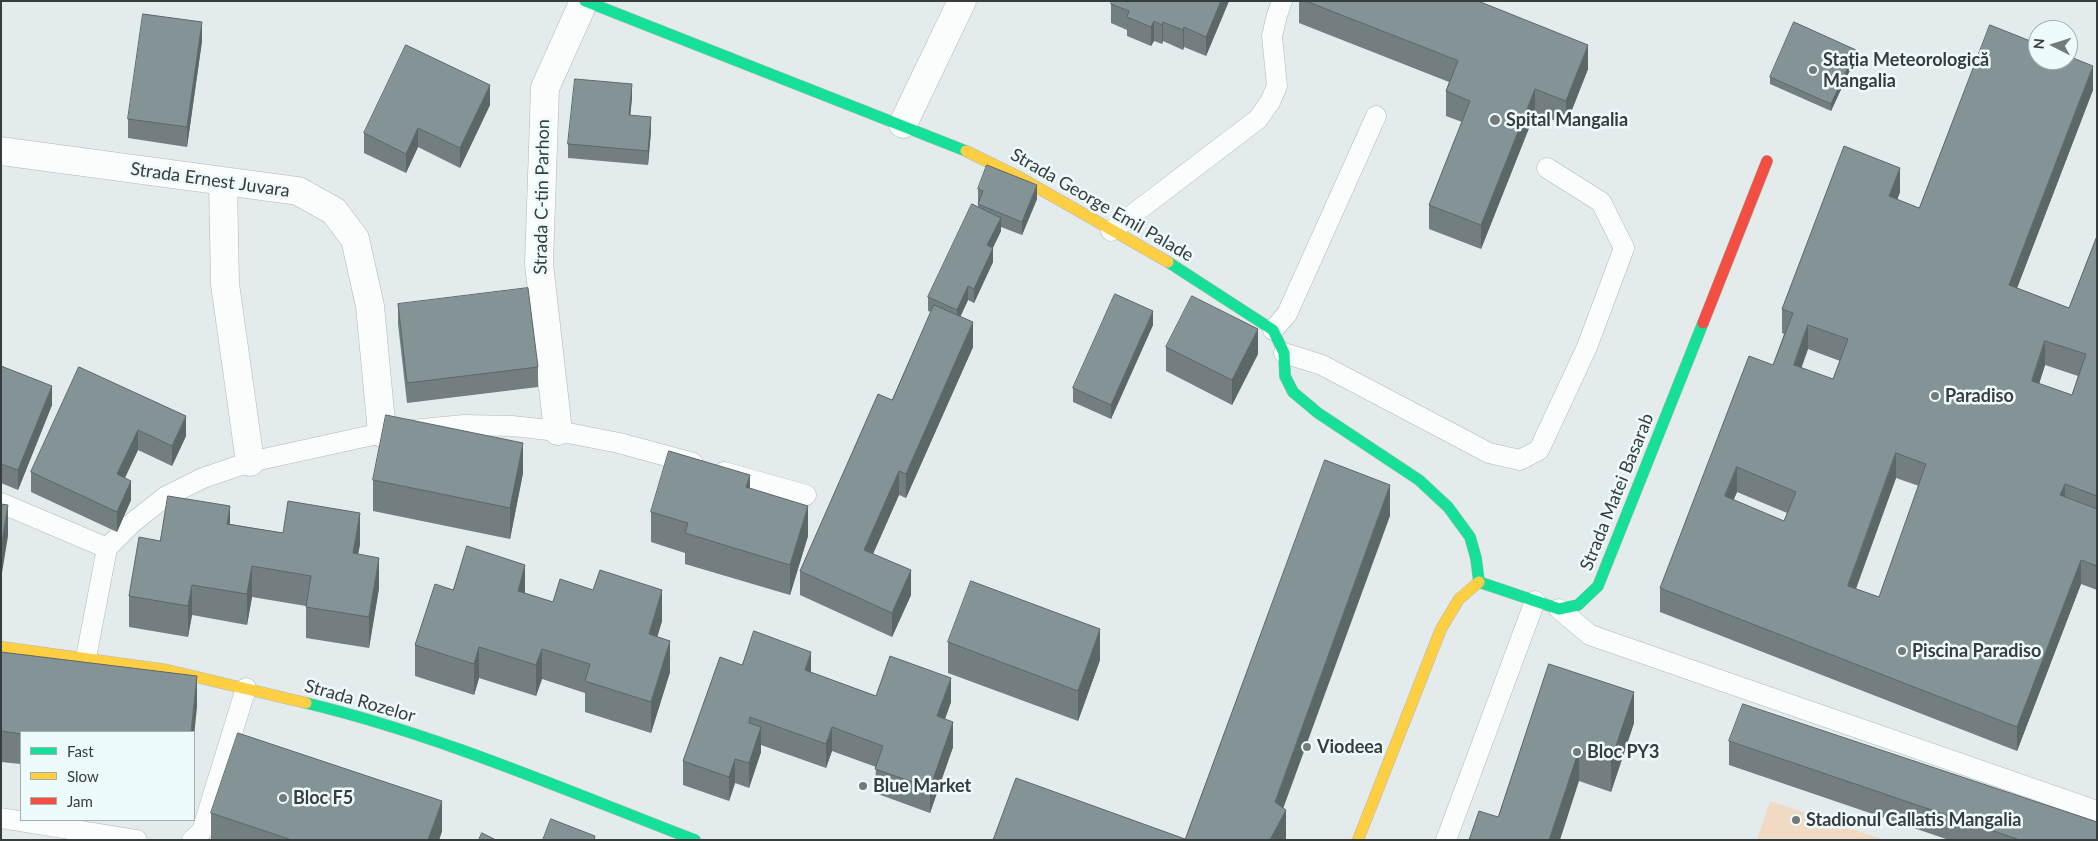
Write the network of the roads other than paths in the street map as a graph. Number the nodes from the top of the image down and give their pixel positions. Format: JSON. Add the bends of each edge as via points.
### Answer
{"nodes":[{"id":1,"x":584,"y":1,"type":"edge"},
{"id":2,"x":962,"y":1,"type":"edge"},
{"id":3,"x":1282,"y":1,"type":"edge"},
{"id":4,"x":1376,"y":116,"type":"dead end"},
{"id":5,"x":904,"y":124,"type":"junction"},
{"id":6,"x":1,"y":151,"type":"edge"},
{"id":7,"x":1767,"y":161,"type":"dead end"},
{"id":8,"x":1547,"y":168,"type":"dead end"},
{"id":9,"x":223,"y":182,"type":"junction"},
{"id":10,"x":1111,"y":231,"type":"junction"},
{"id":11,"x":1273,"y":330,"type":"junction"},
{"id":12,"x":1284,"y":353,"type":"junction"},
{"id":13,"x":558,"y":431,"type":"junction"},
{"id":14,"x":382,"y":433,"type":"junction"},
{"id":15,"x":250,"y":462,"type":"junction"},
{"id":16,"x":806,"y":495,"type":"dead end"},
{"id":17,"x":1,"y":503,"type":"edge"},
{"id":18,"x":108,"y":548,"type":"junction"},
{"id":19,"x":1479,"y":582,"type":"junction"},
{"id":20,"x":1535,"y":601,"type":"junction"},
{"id":21,"x":1558,"y":609,"type":"junction"},
{"id":22,"x":1,"y":647,"type":"edge"},
{"id":23,"x":86,"y":658,"type":"junction"},
{"id":24,"x":246,"y":688,"type":"junction"},
{"id":25,"x":2097,"y":811,"type":"edge"},
{"id":26,"x":1,"y":818,"type":"edge"},
{"id":27,"x":657,"y":833,"type":"edge"},
{"id":28,"x":64,"y":834,"type":"edge"},
{"id":29,"x":137,"y":840,"type":"edge"},
{"id":30,"x":192,"y":840,"type":"edge"},
{"id":31,"x":695,"y":840,"type":"edge"},
{"id":32,"x":1358,"y":840,"type":"edge"},
{"id":33,"x":1446,"y":840,"type":"edge"}],
"edges":[{"from":1,"to":5,"type":"street","name":"Strada George Emil Palade"},
{"from":1,"to":13,"type":"street","name":"Strada C-tin Parhon","via":[[545,88],[538,264]]},
{"from":2,"to":5,"type":"street"},
{"from":3,"to":10,"type":"lane","via":[[1272,36],[1277,86],[1258,119]]},
{"from":4,"to":11,"type":"lane","via":[[1287,314]]},
{"from":5,"to":10,"type":"street","name":"Strada George Emil Palade","via":[[1019,177]]},
{"from":6,"to":9,"type":"street","name":"Strada Ernest Juvara"},
{"from":7,"to":21,"type":"street","name":"Strada Matei Basarab","via":[[1598,586],[1578,605]]},
{"from":8,"to":12,"type":"lane","via":[[1601,202],[1624,248],[1587,347],[1539,450],[1520,460],[1489,453],[1322,365]]},
{"from":9,"to":14,"type":"street","name":"Strada Ernest Juvara","via":[[298,191],[334,212],[355,239],[370,306]]},
{"from":9,"to":15,"type":"street","via":[[225,284]]},
{"from":10,"to":11,"type":"street","name":"Strada George Emil Palade","via":[[1176,267]]},
{"from":11,"to":12,"type":"street"},
{"from":12,"to":19,"type":"street","via":[[1286,376],[1293,392],[1318,414],[1419,480],[1448,507],[1470,537]]},
{"from":13,"to":14,"type":"lane","via":[[464,425]]},
{"from":13,"to":16,"type":"lane","via":[[619,443]]},
{"from":14,"to":15,"type":"lane"},
{"from":15,"to":18,"type":"lane","via":[[203,478],[165,497],[132,523]]},
{"from":17,"to":18,"type":"lane"},
{"from":18,"to":23,"type":"lane"},
{"from":19,"to":20,"type":"street"},
{"from":19,"to":32,"type":"street","via":[[1459,599],[1440,629]]},
{"from":20,"to":21,"type":"street"},
{"from":20,"to":33,"type":"lane"},
{"from":21,"to":25,"type":"lane","via":[[1590,635]]},
{"from":22,"to":23,"type":"street","name":"Strada Rozelor"},
{"from":23,"to":24,"type":"street","name":"Strada Rozelor","via":[[167,670]]},
{"from":24,"to":27,"type":"street","name":"Strada Rozelor","via":[[343,712],[449,745]]},
{"from":24,"to":30,"type":"lane","via":[[202,831]]},
{"from":26,"to":28,"type":"lane"},
{"from":27,"to":31,"type":"street","name":"Strada Rozelor"},
{"from":28,"to":29,"type":"lane"}]}
